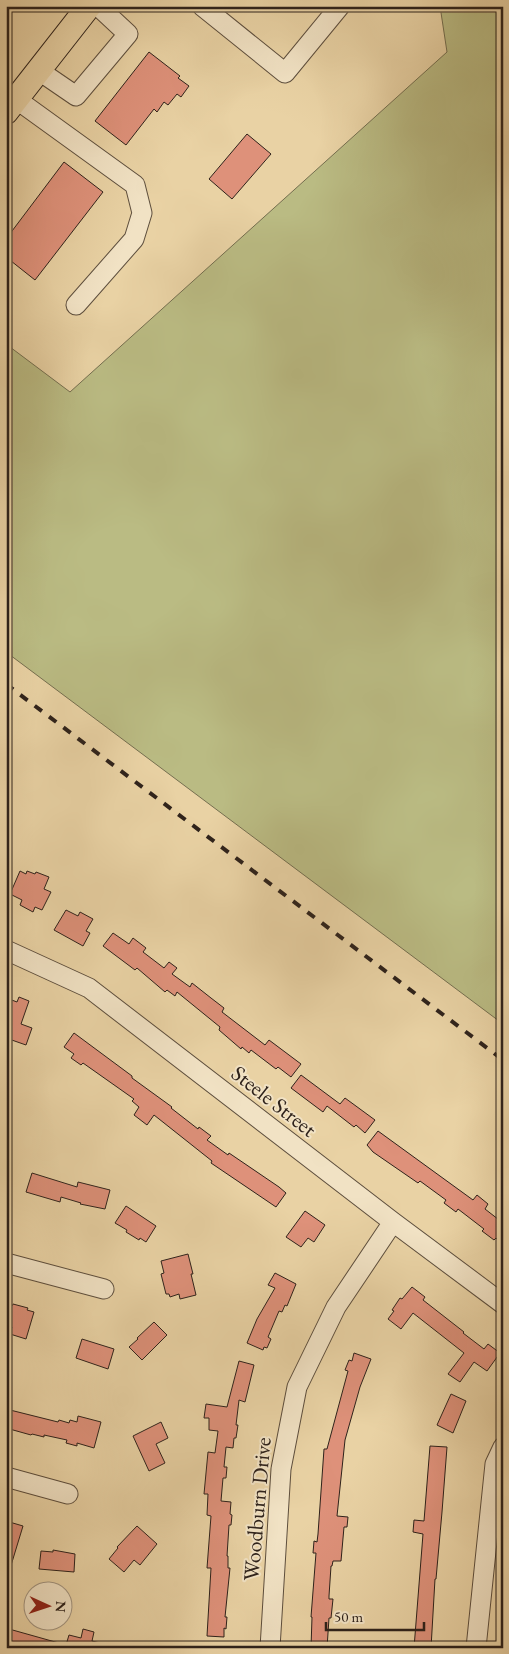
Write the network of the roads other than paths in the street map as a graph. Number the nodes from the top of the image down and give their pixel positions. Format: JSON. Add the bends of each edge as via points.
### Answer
{"nodes":[{"id":1,"x":89,"y":6,"type":"edge"},
{"id":2,"x":98,"y":6,"type":"edge"},
{"id":3,"x":202,"y":6,"type":"edge"},
{"id":4,"x":340,"y":6,"type":"edge"},
{"id":5,"x":38,"y":70,"type":"junction"},
{"id":6,"x":11,"y":106,"type":"edge"},
{"id":7,"x":76,"y":305,"type":"dead end"},
{"id":8,"x":6,"y":950,"type":"edge"},
{"id":9,"x":392,"y":1222,"type":"junction"},
{"id":10,"x":6,"y":1263,"type":"edge"},
{"id":11,"x":104,"y":1289,"type":"dead end"},
{"id":12,"x":503,"y":1304,"type":"edge"},
{"id":13,"x":503,"y":1446,"type":"edge"},
{"id":14,"x":6,"y":1477,"type":"edge"},
{"id":15,"x":68,"y":1494,"type":"dead end"},
{"id":16,"x":270,"y":1648,"type":"edge"},
{"id":17,"x":476,"y":1648,"type":"edge"}],
"edges":[{"from":1,"to":5,"type":"main road"},
{"from":2,"to":5,"type":"street","via":[[128,34],[76,96]]},
{"from":3,"to":4,"type":"street","via":[[285,73]]},
{"from":5,"to":6,"type":"main road"},
{"from":6,"to":7,"type":"street","via":[[135,185],[142,213],[134,239]]},
{"from":8,"to":9,"type":"street","name":"Steele Street","via":[[89,988]]},
{"from":9,"to":12,"type":"street","name":"Steele Street"},
{"from":9,"to":16,"type":"street","name":"Woodburn Drive","via":[[336,1307],[297,1387],[281,1469]]},
{"from":10,"to":11,"type":"street"},
{"from":13,"to":17,"type":"street","via":[[495,1464]]},
{"from":14,"to":15,"type":"street"}]}
